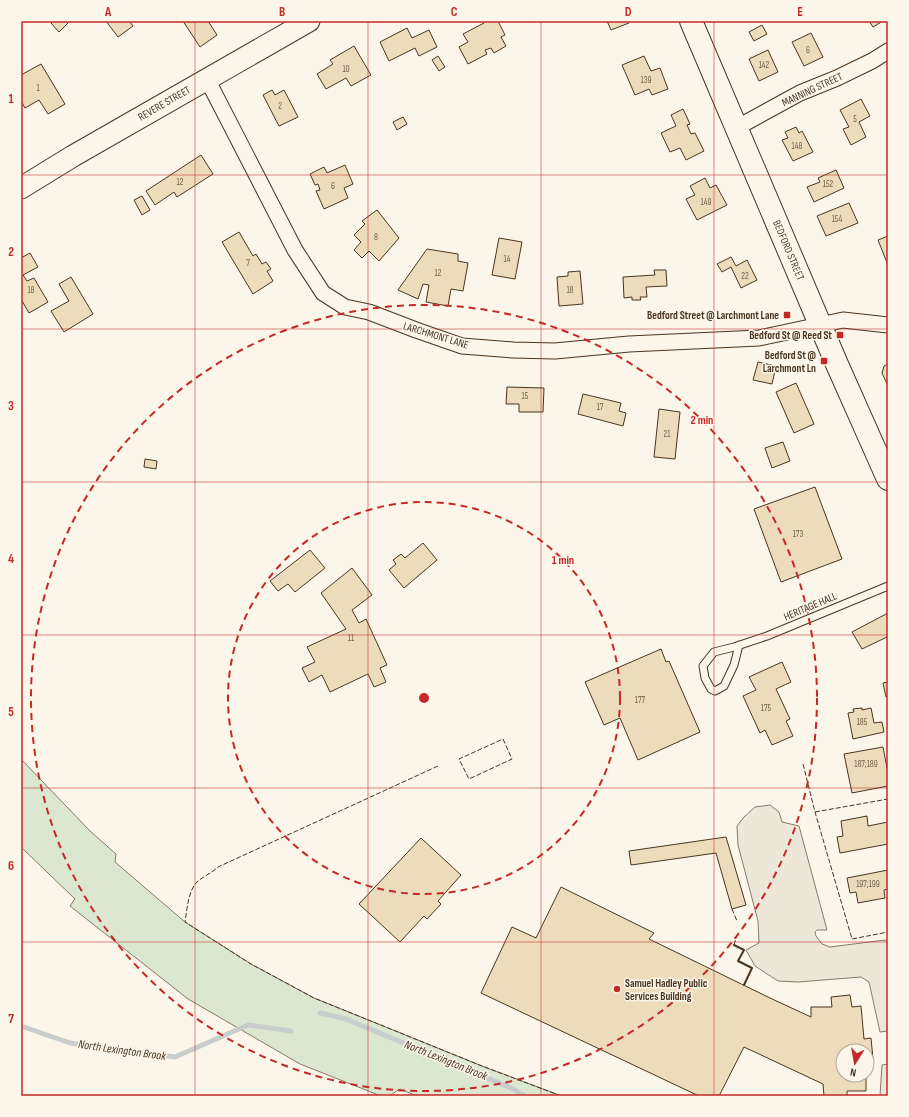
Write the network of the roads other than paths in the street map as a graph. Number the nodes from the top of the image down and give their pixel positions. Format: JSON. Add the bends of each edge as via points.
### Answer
{"nodes":[{"id":1,"x":309,"y":21,"type":"edge"},
{"id":2,"x":691,"y":21,"type":"edge"},
{"id":3,"x":888,"y":51,"type":"edge"},
{"id":4,"x":206,"y":79,"type":"junction"},
{"id":5,"x":736,"y":128,"type":"junction"},
{"id":6,"x":21,"y":188,"type":"edge"},
{"id":7,"x":885,"y":322,"type":"edge"},
{"id":8,"x":820,"y":324,"type":"junction"},
{"id":9,"x":888,"y":479,"type":"edge"},
{"id":10,"x":888,"y":586,"type":"edge"},
{"id":11,"x":739,"y":646,"type":"junction"}],
"edges":[{"from":1,"to":4,"type":"street","name":"REVERE STREET"},
{"from":2,"to":5,"type":"main road","name":"BEDFORD STREET"},
{"from":3,"to":5,"type":"street","name":"MANNING STREET","via":[[837,78],[800,93]]},
{"from":4,"to":6,"type":"street","name":"REVERE STREET"},
{"from":4,"to":8,"type":"street","name":"LARCHMONT LANE","via":[[296,250],[323,293],[345,307],[369,312],[462,346],[513,350],[555,351],[629,344],[759,338]]},
{"from":5,"to":8,"type":"main road","name":"BEDFORD STREET"},
{"from":7,"to":8,"type":"street","name":"LARCHMONT LANE","via":[[843,320]]},
{"from":8,"to":9,"type":"main road","name":"BEDFORD STREET"},
{"from":10,"to":11,"type":"lane","name":"HERITAGE HALL"},
{"from":11,"to":11,"type":"lane","name":"HERITAGE HALL","via":[[714,652],[703,666],[705,678],[711,689],[715,691],[724,686]]}]}
